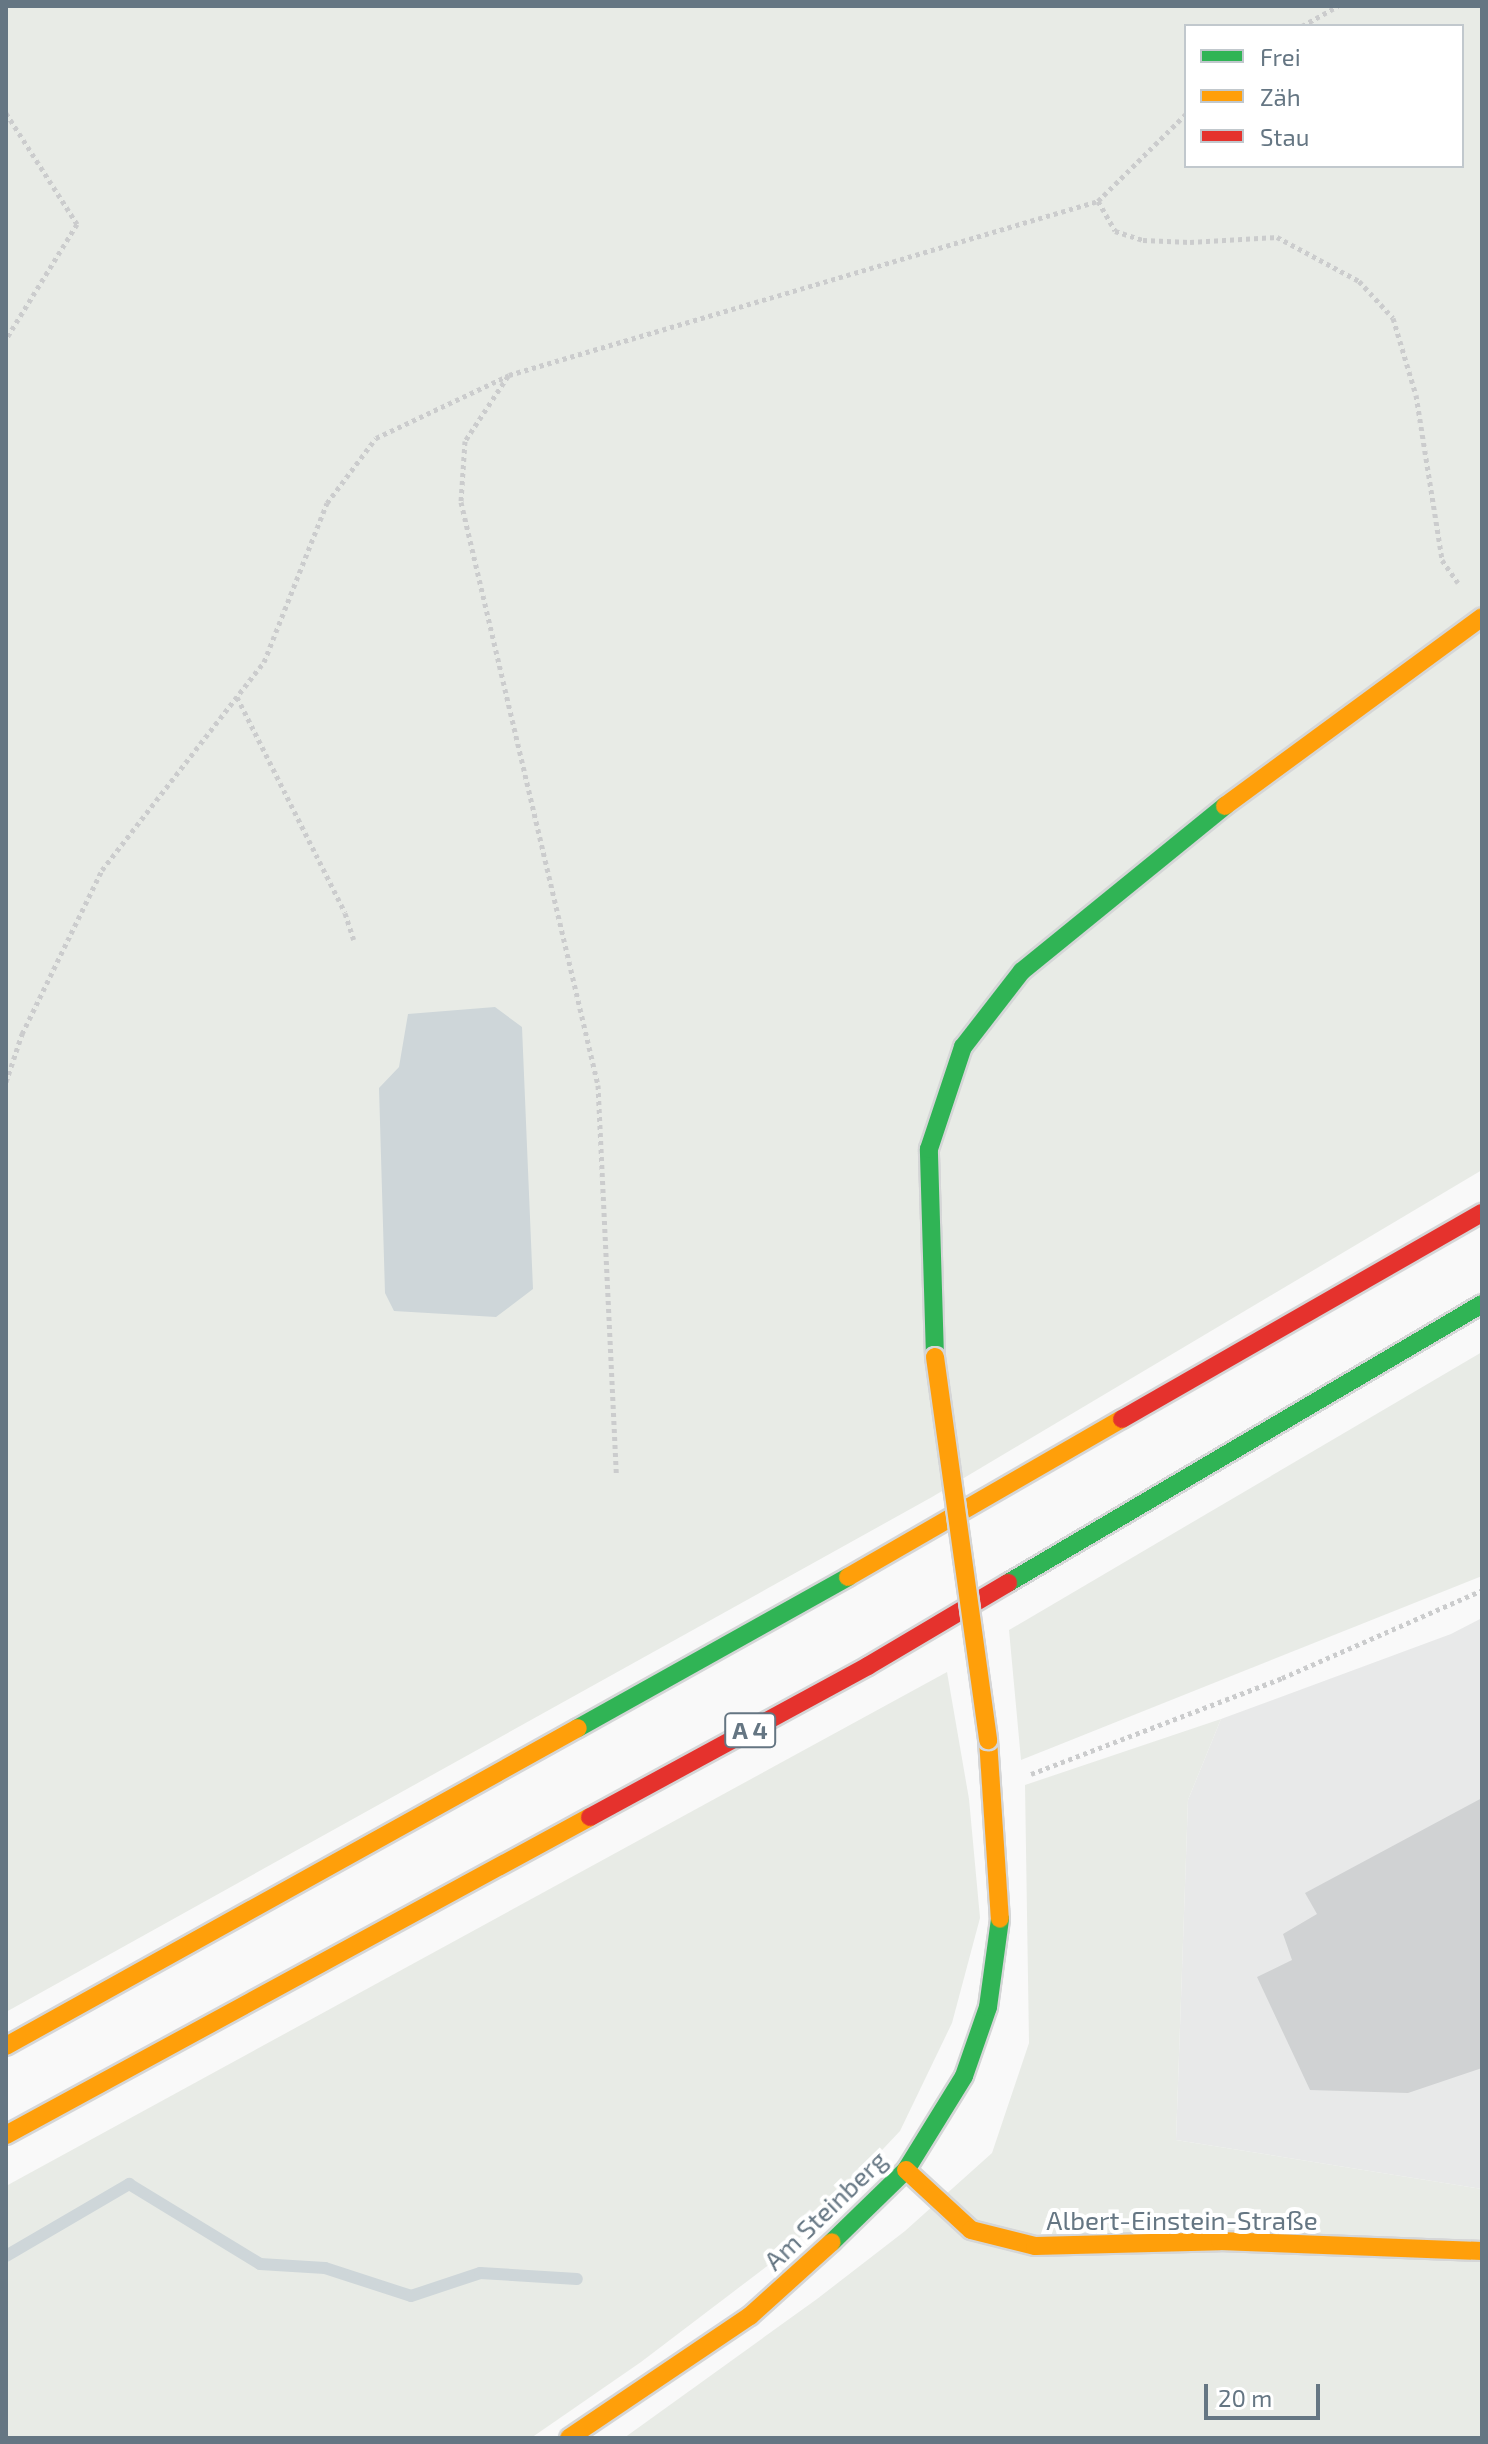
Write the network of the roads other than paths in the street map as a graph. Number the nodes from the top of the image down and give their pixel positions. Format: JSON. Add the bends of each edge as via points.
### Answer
{"nodes":[{"id":1,"x":1482,"y":617,"type":"edge"},
{"id":2,"x":1482,"y":1213,"type":"edge"},
{"id":3,"x":1482,"y":1304,"type":"edge"},
{"id":4,"x":6,"y":2046,"type":"edge"},
{"id":5,"x":6,"y":2135,"type":"edge"},
{"id":6,"x":906,"y":2170,"type":"junction"},
{"id":7,"x":1482,"y":2251,"type":"edge"},
{"id":8,"x":569,"y":2438,"type":"edge"}],
"edges":[{"from":1,"to":6,"type":"main road","name":"Am Steinberg","bridge":true,"via":[[1229,803],[1022,971],[963,1047],[929,1149],[935,1357],[994,1789],[1001,1928],[988,2007],[964,2076]]},
{"from":2,"to":4,"type":"main road","via":[[794,1608]]},
{"from":3,"to":5,"type":"main road","number":"A 4","via":[[868,1666]]},
{"from":6,"to":7,"type":"main road","name":"Albert-Einstein-Straße","via":[[971,2230],[1035,2246],[1220,2241]]},
{"from":6,"to":8,"type":"main road","name":"Am Steinberg","via":[[750,2316]]}]}
